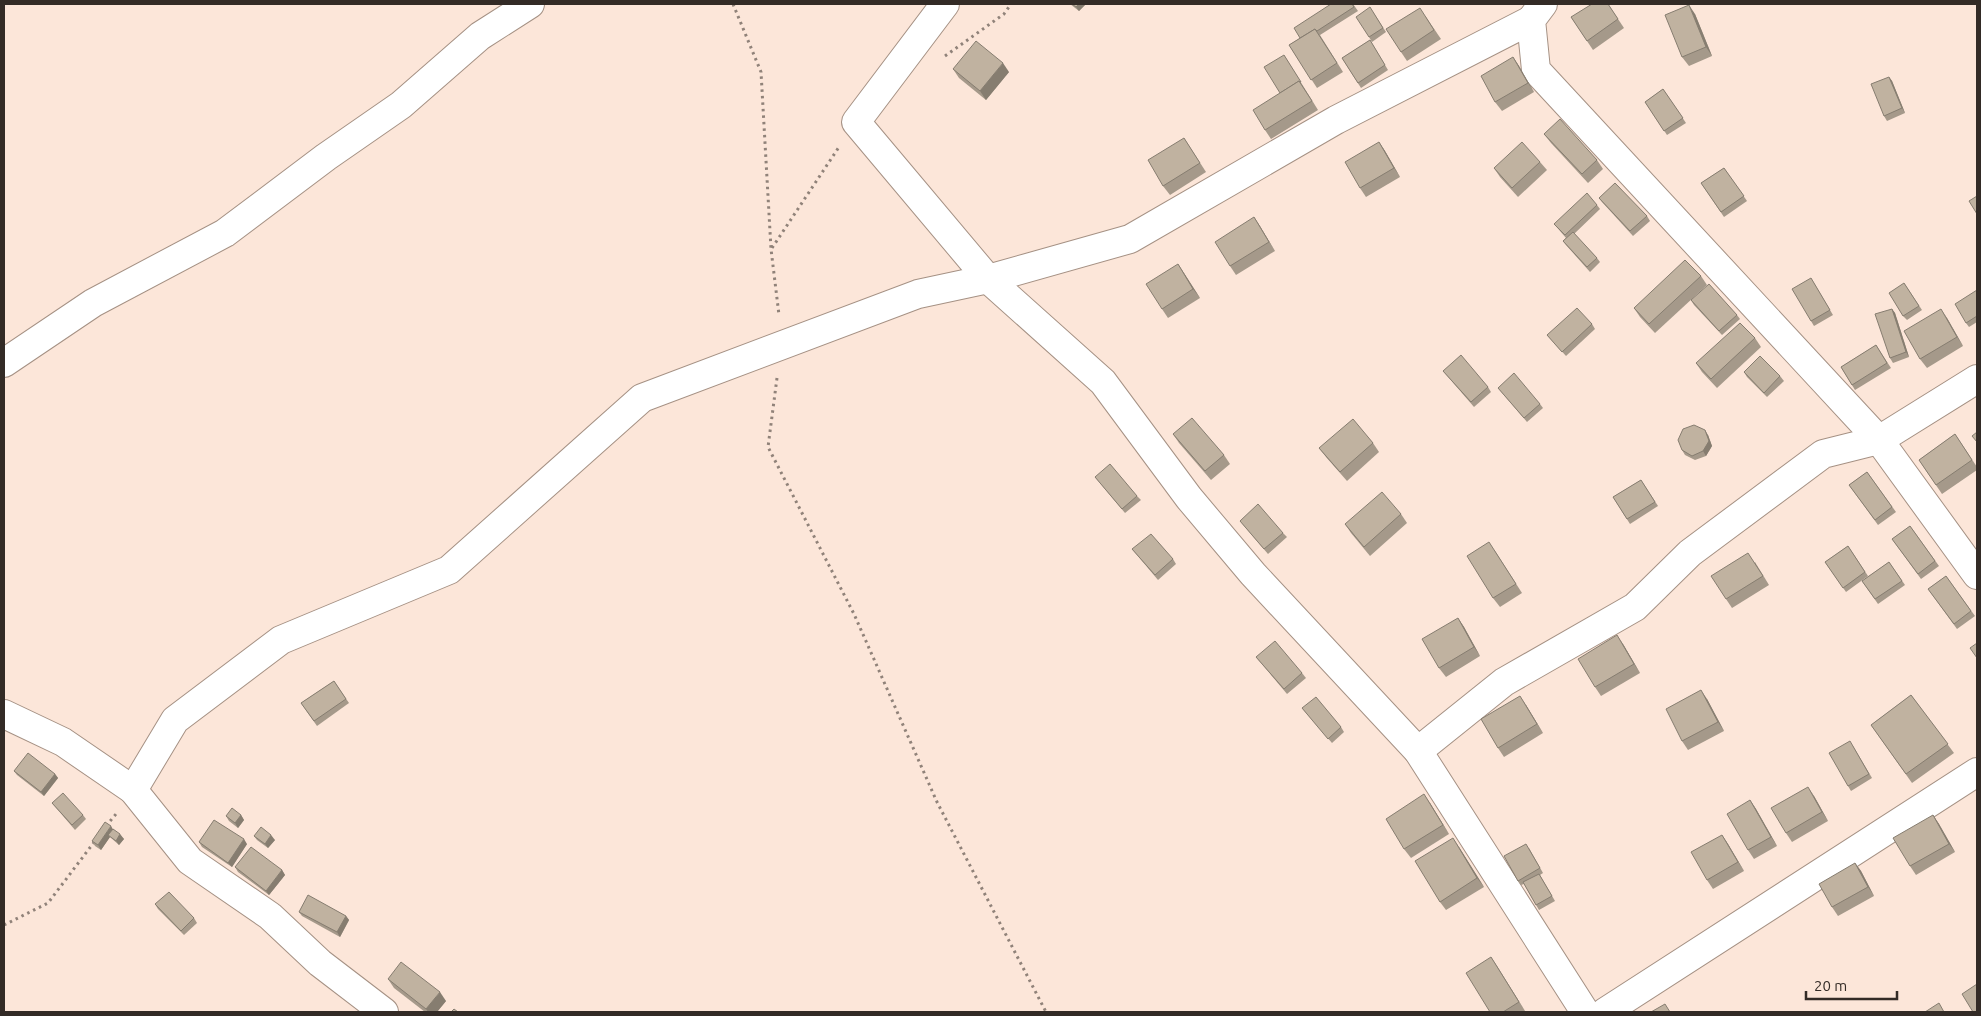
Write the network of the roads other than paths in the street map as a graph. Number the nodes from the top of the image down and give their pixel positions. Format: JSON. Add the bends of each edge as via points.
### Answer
{"nodes":[{"id":1,"x":530,"y":4,"type":"edge"},
{"id":2,"x":945,"y":4,"type":"edge"},
{"id":3,"x":1537,"y":12,"type":"edge"},
{"id":4,"x":988,"y":279,"type":"junction"},
{"id":5,"x":4,"y":363,"type":"edge"},
{"id":6,"x":1977,"y":379,"type":"edge"},
{"id":7,"x":1879,"y":440,"type":"junction"},
{"id":8,"x":1977,"y":575,"type":"edge"},
{"id":9,"x":4,"y":714,"type":"edge"},
{"id":10,"x":1418,"y":751,"type":"junction"},
{"id":11,"x":1977,"y":772,"type":"edge"},
{"id":12,"x":133,"y":790,"type":"junction"},
{"id":13,"x":384,"y":1012,"type":"edge"},
{"id":14,"x":1585,"y":1012,"type":"edge"},
{"id":15,"x":1605,"y":1012,"type":"edge"}],
"edges":[{"from":1,"to":5,"type":"street","via":[[480,36],[401,105],[225,233],[93,303]]},
{"from":2,"to":4,"type":"street","via":[[856,122]]},
{"from":3,"to":4,"type":"street","via":[[1336,120],[1130,239]]},
{"from":3,"to":7,"type":"street","via":[[1536,70]]},
{"from":4,"to":10,"type":"street","via":[[1103,382],[1189,498],[1253,574]]},
{"from":4,"to":12,"type":"street","via":[[918,294],[642,398],[448,570],[280,640],[175,720]]},
{"from":6,"to":7,"type":"street"},
{"from":7,"to":8,"type":"street"},
{"from":7,"to":10,"type":"street","via":[[1823,454],[1690,553],[1635,607],[1504,682]]},
{"from":9,"to":12,"type":"street","via":[[63,742]]},
{"from":10,"to":14,"type":"street"},
{"from":11,"to":15,"type":"street"},
{"from":12,"to":13,"type":"street","via":[[190,861],[270,916],[320,963]]}]}
